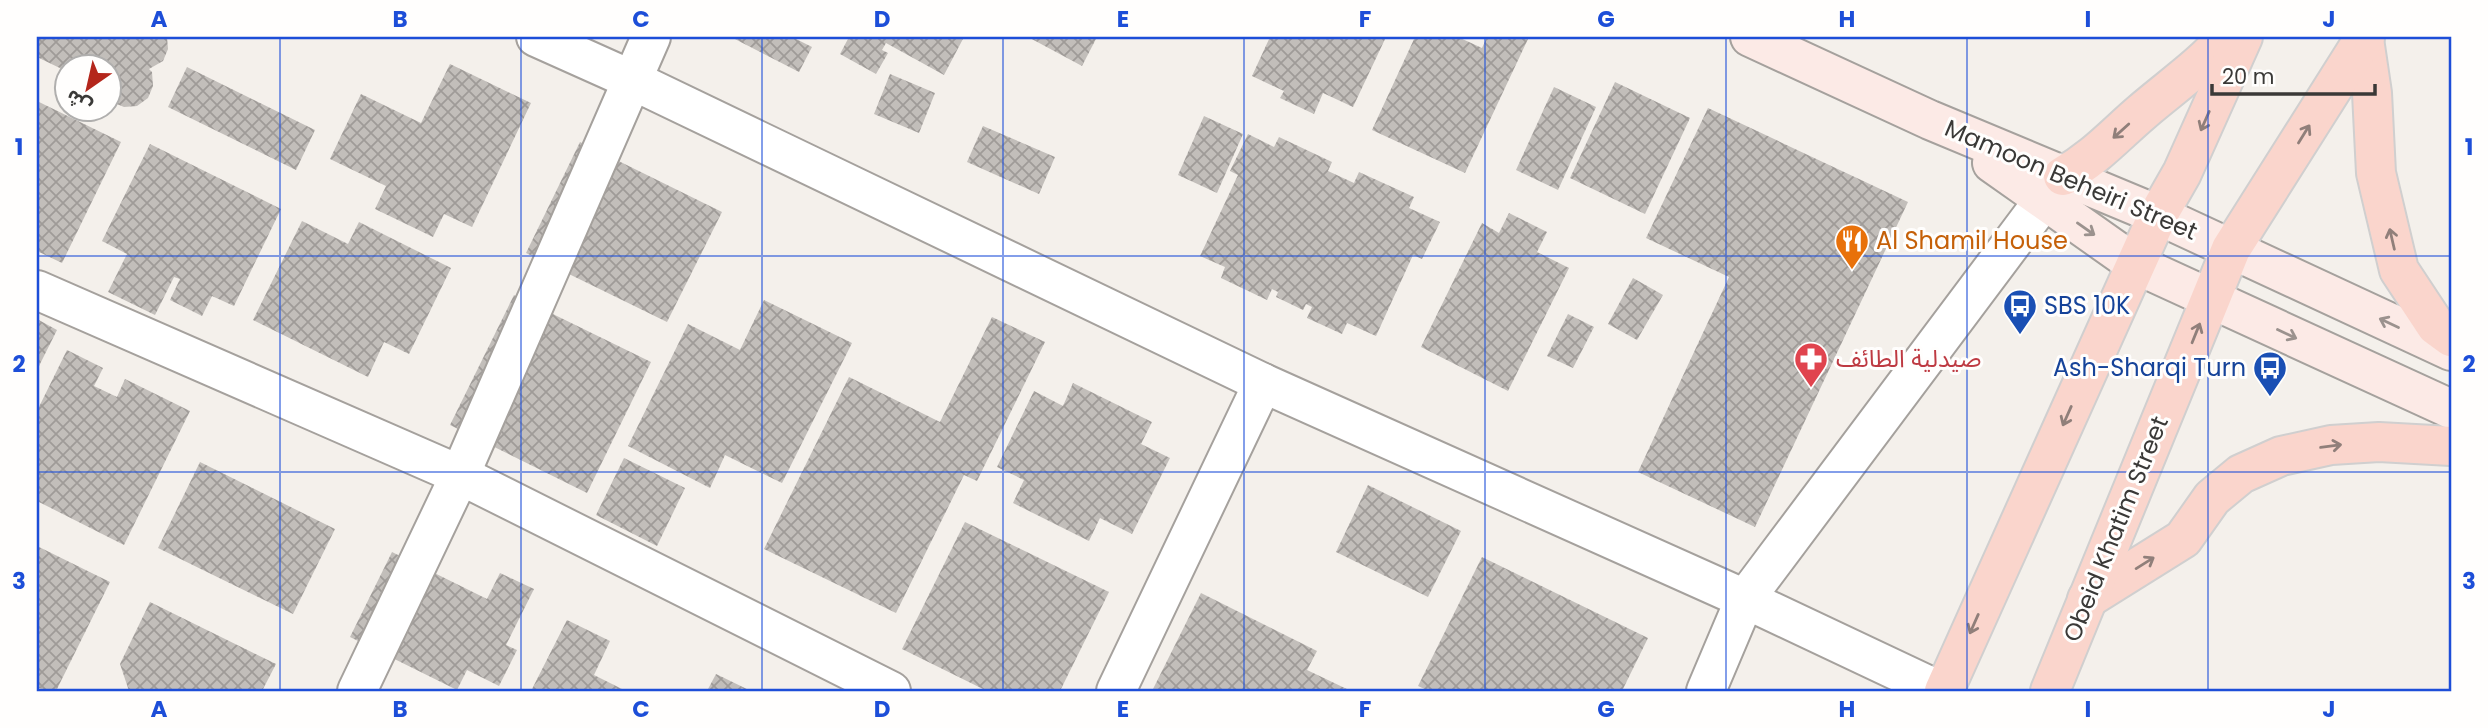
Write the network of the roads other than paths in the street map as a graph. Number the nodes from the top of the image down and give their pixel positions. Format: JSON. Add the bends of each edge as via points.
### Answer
{"nodes":[{"id":1,"x":536,"y":37,"type":"edge"},
{"id":2,"x":651,"y":37,"type":"edge"},
{"id":3,"x":1750,"y":37,"type":"edge"},
{"id":4,"x":2227,"y":37,"type":"edge"},
{"id":5,"x":2243,"y":37,"type":"edge"},
{"id":6,"x":2365,"y":38,"type":"edge"},
{"id":7,"x":632,"y":80,"type":"junction"},
{"id":8,"x":2054,"y":188,"type":"junction"},
{"id":9,"x":2158,"y":215,"type":"junction"},
{"id":10,"x":2231,"y":249,"type":"junction"},
{"id":11,"x":2136,"y":264,"type":"junction"},
{"id":12,"x":37,"y":290,"type":"edge"},
{"id":13,"x":2211,"y":298,"type":"junction"},
{"id":14,"x":2451,"y":337,"type":"edge"},
{"id":15,"x":2451,"y":351,"type":"edge"},
{"id":16,"x":1263,"y":383,"type":"junction"},
{"id":17,"x":2451,"y":409,"type":"edge"},
{"id":18,"x":2451,"y":446,"type":"edge"},
{"id":19,"x":460,"y":475,"type":"junction"},
{"id":20,"x":1745,"y":599,"type":"junction"},
{"id":21,"x":2087,"y":599,"type":"junction"},
{"id":22,"x":357,"y":691,"type":"edge"},
{"id":23,"x":891,"y":691,"type":"edge"},
{"id":24,"x":1116,"y":691,"type":"edge"},
{"id":25,"x":1706,"y":691,"type":"edge"},
{"id":26,"x":1942,"y":691,"type":"edge"},
{"id":27,"x":2050,"y":691,"type":"edge"}],
"edges":[{"from":1,"to":7,"type":"street"},
{"from":2,"to":7,"type":"street"},
{"from":3,"to":8,"type":"street","name":"Mamoon Beheiri Street","via":[[1930,120]]},
{"from":4,"to":8,"type":"main road","one_way":true},
{"from":5,"to":9,"type":"main road","one_way":true,"via":[[2182,173]]},
{"from":10,"to":6,"type":"main road","name":"Obeid Khatim Street","one_way":true},
{"from":14,"to":6,"type":"main road","one_way":true,"via":[[2436,326],[2399,271],[2376,173]]},
{"from":7,"to":16,"type":"street"},
{"from":7,"to":19,"type":"street"},
{"from":8,"to":9,"type":"street","name":"Mamoon Beheiri Street"},
{"from":8,"to":11,"type":"street","name":"Mamoon Beheiri Street","one_way":true},
{"from":8,"to":20,"type":"street"},
{"from":9,"to":10,"type":"street","name":"Mamoon Beheiri Street"},
{"from":9,"to":11,"type":"main road"},
{"from":10,"to":13,"type":"main road","name":"Obeid Khatim Street"},
{"from":15,"to":10,"type":"street","name":"Mamoon Beheiri Street","one_way":true},
{"from":11,"to":13,"type":"street","name":"Mamoon Beheiri Street"},
{"from":11,"to":26,"type":"main road","one_way":true},
{"from":12,"to":19,"type":"street"},
{"from":13,"to":17,"type":"street","name":"Mamoon Beheiri Street","one_way":true},
{"from":21,"to":13,"type":"main road","name":"Obeid Khatim Street","one_way":true},
{"from":16,"to":20,"type":"street"},
{"from":16,"to":24,"type":"street"},
{"from":21,"to":18,"type":"main road","one_way":true,"via":[[2183,540],[2212,498],[2241,474],[2281,457],[2331,445]]},
{"from":19,"to":22,"type":"street"},
{"from":19,"to":23,"type":"street"},
{"from":20,"to":25,"type":"street"},
{"from":20,"to":26,"type":"street"},
{"from":21,"to":27,"type":"main road","name":"Obeid Khatim Street"}]}
